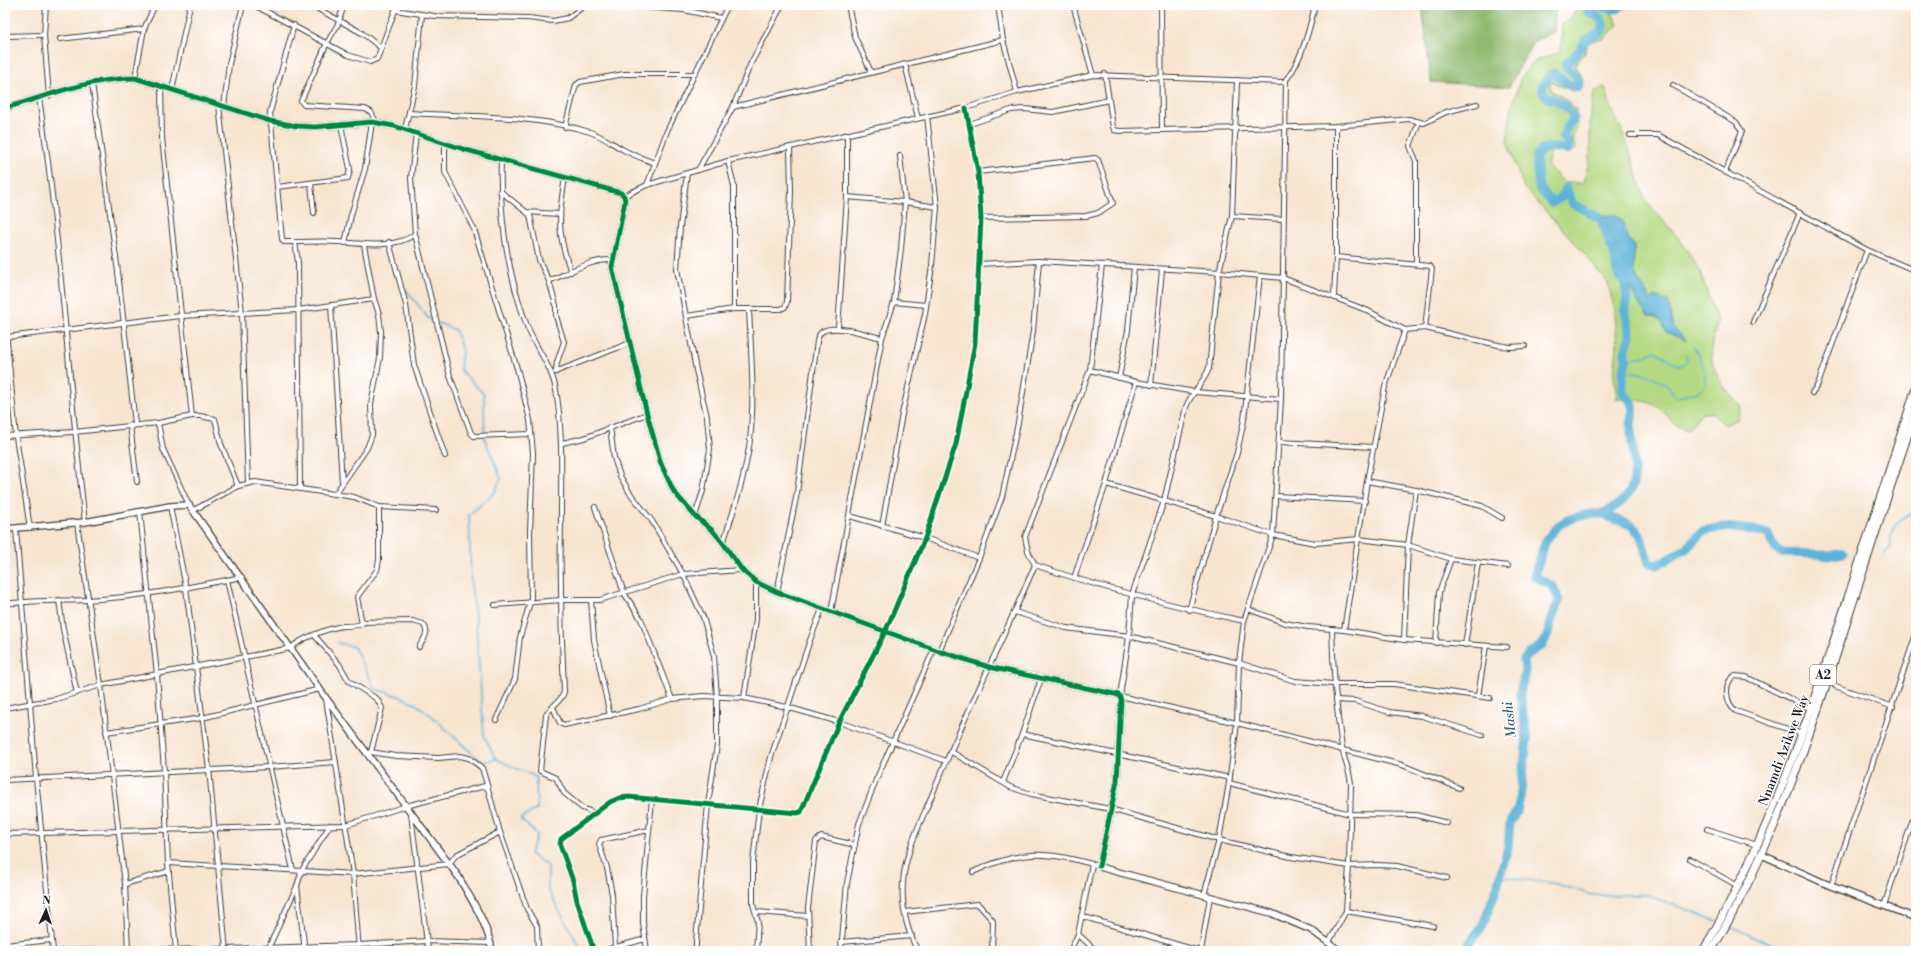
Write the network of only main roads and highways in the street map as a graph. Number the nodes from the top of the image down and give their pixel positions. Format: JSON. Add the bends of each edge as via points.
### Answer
{"nodes":[{"id":1,"x":1916,"y":388,"type":"edge"},
{"id":2,"x":1916,"y":410,"type":"edge"},
{"id":3,"x":1890,"y":477,"type":"junction"},
{"id":4,"x":1758,"y":851,"type":"junction"},
{"id":5,"x":1703,"y":951,"type":"edge"},
{"id":6,"x":1711,"y":951,"type":"edge"}],
"edges":[{"from":1,"to":3,"type":"highway","name":"Nnamdi Azikwe Way","number":"A2"},
{"from":2,"to":3,"type":"highway","name":"Nnamdi Azikwe Way","number":"A2"},
{"from":3,"to":4,"type":"highway","name":"Nnamdi Azikwe Way","number":"A2","via":[[1811,709]]},
{"from":3,"to":4,"type":"highway","name":"Nnamdi Azikwe Way","number":"A2","via":[[1816,720],[1782,806]]},
{"from":4,"to":5,"type":"highway","name":"Nnamdi Azikwe Way","number":"A2"},
{"from":4,"to":6,"type":"highway","name":"Nnamdi Azikwe Way","number":"A2","via":[[1742,894]]}]}
